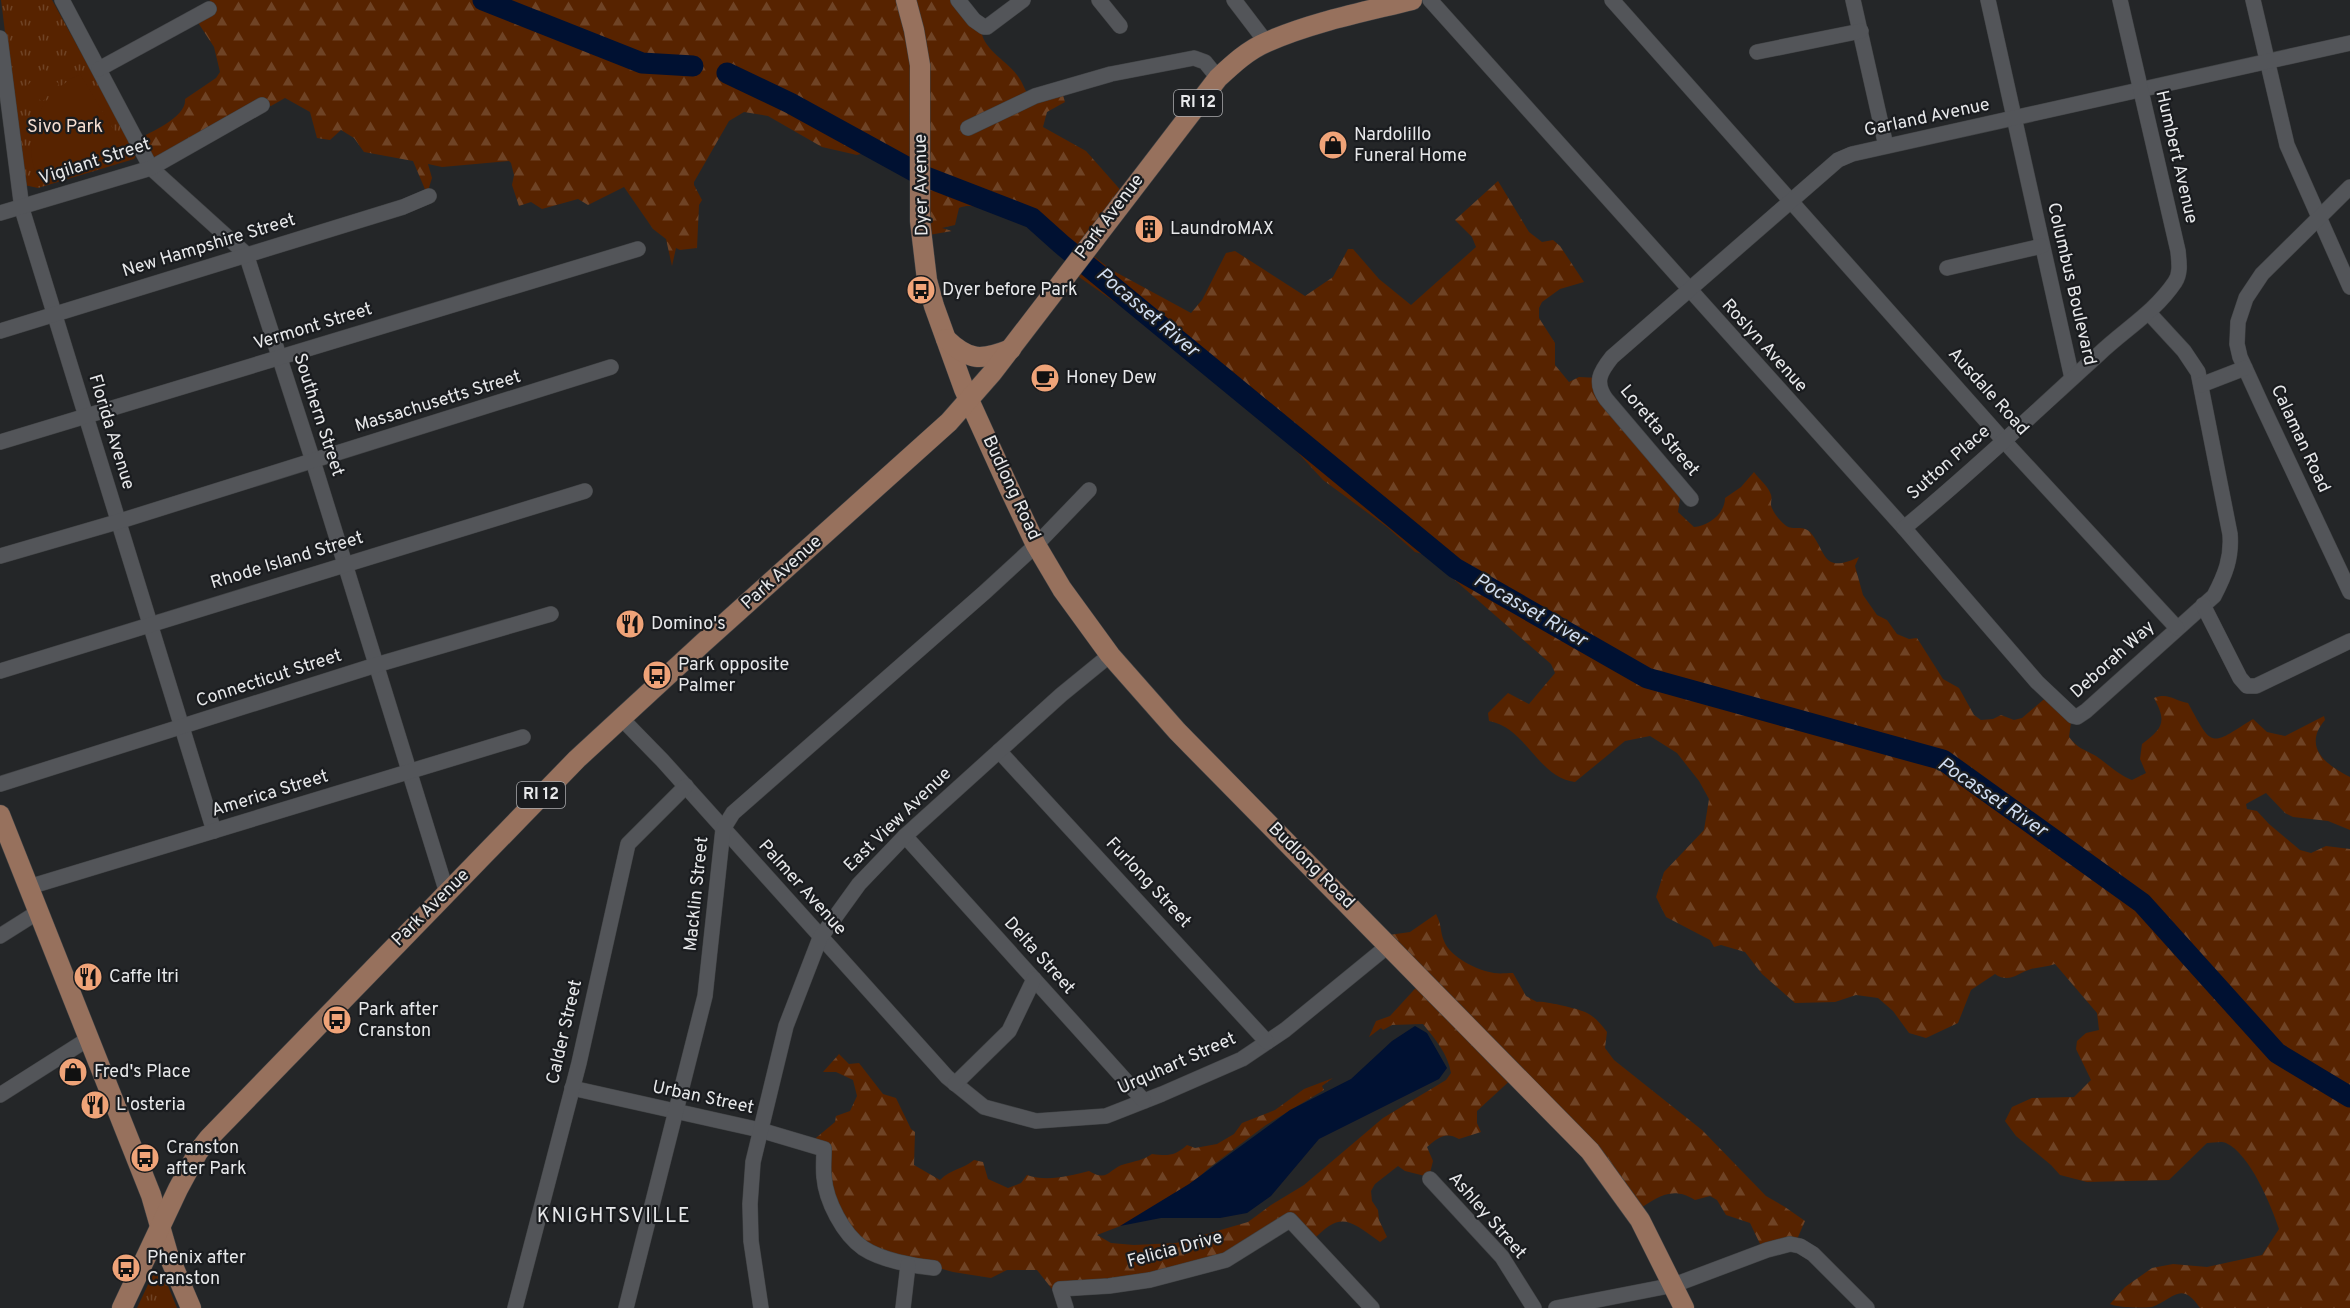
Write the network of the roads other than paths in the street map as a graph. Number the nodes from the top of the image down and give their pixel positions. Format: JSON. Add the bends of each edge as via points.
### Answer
{"nodes":[{"id":1,"x":62,"y":0,"type":"edge"},
{"id":2,"x":906,"y":0,"type":"edge"},
{"id":3,"x":958,"y":0,"type":"edge"},
{"id":4,"x":1023,"y":0,"type":"edge"},
{"id":5,"x":1099,"y":0,"type":"edge"},
{"id":6,"x":1234,"y":0,"type":"edge"},
{"id":7,"x":1412,"y":0,"type":"edge"},
{"id":8,"x":1430,"y":0,"type":"edge"},
{"id":9,"x":1612,"y":0,"type":"edge"},
{"id":10,"x":1853,"y":0,"type":"edge"},
{"id":11,"x":1988,"y":0,"type":"edge"},
{"id":12,"x":2120,"y":0,"type":"edge"},
{"id":13,"x":2253,"y":0,"type":"edge"},
{"id":14,"x":1376,"y":4,"type":"edge"},
{"id":15,"x":209,"y":9,"type":"dead end"},
{"id":16,"x":1120,"y":26,"type":"dead end"},
{"id":17,"x":1860,"y":31,"type":"junction"},
{"id":18,"x":0,"y":38,"type":"edge"},
{"id":19,"x":1266,"y":42,"type":"junction"},
{"id":20,"x":2350,"y":43,"type":"edge"},
{"id":21,"x":1757,"y":52,"type":"dead end"},
{"id":22,"x":2268,"y":62,"type":"junction"},
{"id":23,"x":99,"y":69,"type":"junction"},
{"id":24,"x":1218,"y":78,"type":"junction"},
{"id":25,"x":2141,"y":90,"type":"junction"},
{"id":26,"x":262,"y":105,"type":"dead end"},
{"id":27,"x":2013,"y":119,"type":"junction"},
{"id":28,"x":968,"y":128,"type":"dead end"},
{"id":29,"x":1886,"y":146,"type":"junction"},
{"id":30,"x":151,"y":168,"type":"junction"},
{"id":31,"x":2350,"y":187,"type":"edge"},
{"id":32,"x":429,"y":196,"type":"dead end"},
{"id":33,"x":1792,"y":202,"type":"junction"},
{"id":34,"x":22,"y":206,"type":"junction"},
{"id":35,"x":0,"y":213,"type":"edge"},
{"id":36,"x":2319,"y":219,"type":"junction"},
{"id":37,"x":2042,"y":246,"type":"junction"},
{"id":38,"x":638,"y":249,"type":"dead end"},
{"id":39,"x":246,"y":254,"type":"junction"},
{"id":40,"x":1947,"y":268,"type":"dead end"},
{"id":41,"x":2346,"y":270,"type":"edge"},
{"id":42,"x":2350,"y":287,"type":"edge"},
{"id":43,"x":1689,"y":292,"type":"junction"},
{"id":44,"x":2149,"y":313,"type":"junction"},
{"id":45,"x":55,"y":314,"type":"junction"},
{"id":46,"x":0,"y":331,"type":"edge"},
{"id":47,"x":944,"y":337,"type":"junction"},
{"id":48,"x":1011,"y":349,"type":"junction"},
{"id":49,"x":279,"y":357,"type":"junction"},
{"id":50,"x":611,"y":367,"type":"dead end"},
{"id":51,"x":2245,"y":368,"type":"junction"},
{"id":52,"x":2072,"y":378,"type":"junction"},
{"id":53,"x":2200,"y":385,"type":"junction"},
{"id":54,"x":1599,"y":386,"type":"joint"},
{"id":55,"x":969,"y":401,"type":"junction"},
{"id":56,"x":86,"y":416,"type":"junction"},
{"id":57,"x":2004,"y":441,"type":"junction"},
{"id":58,"x":0,"y":442,"type":"edge"},
{"id":59,"x":313,"y":461,"type":"junction"},
{"id":60,"x":1089,"y":490,"type":"dead end"},
{"id":61,"x":585,"y":491,"type":"dead end"},
{"id":62,"x":1691,"y":499,"type":"dead end"},
{"id":63,"x":117,"y":522,"type":"junction"},
{"id":64,"x":1904,"y":528,"type":"junction"},
{"id":65,"x":1036,"y":545,"type":"junction"},
{"id":66,"x":0,"y":556,"type":"edge"},
{"id":67,"x":345,"y":564,"type":"junction"},
{"id":68,"x":2350,"y":591,"type":"edge"},
{"id":69,"x":2204,"y":605,"type":"junction"},
{"id":70,"x":551,"y":614,"type":"dead end"},
{"id":71,"x":149,"y":625,"type":"junction"},
{"id":72,"x":2177,"y":628,"type":"junction"},
{"id":73,"x":2350,"y":641,"type":"edge"},
{"id":74,"x":1110,"y":654,"type":"junction"},
{"id":75,"x":376,"y":665,"type":"junction"},
{"id":76,"x":0,"y":671,"type":"edge"},
{"id":77,"x":2073,"y":716,"type":"joint"},
{"id":78,"x":621,"y":718,"type":"junction"},
{"id":79,"x":181,"y":728,"type":"junction"},
{"id":80,"x":523,"y":737,"type":"dead end"},
{"id":81,"x":999,"y":751,"type":"junction"},
{"id":82,"x":409,"y":772,"type":"junction"},
{"id":83,"x":0,"y":784,"type":"edge"},
{"id":84,"x":686,"y":786,"type":"junction"},
{"id":85,"x":0,"y":814,"type":"edge"},
{"id":86,"x":723,"y":829,"type":"junction"},
{"id":87,"x":214,"y":831,"type":"junction"},
{"id":88,"x":905,"y":836,"type":"junction"},
{"id":89,"x":29,"y":887,"type":"junction"},
{"id":90,"x":447,"y":893,"type":"junction"},
{"id":91,"x":38,"y":912,"type":"junction"},
{"id":92,"x":0,"y":936,"type":"edge"},
{"id":93,"x":820,"y":938,"type":"junction"},
{"id":94,"x":1389,"y":945,"type":"junction"},
{"id":95,"x":1034,"y":980,"type":"junction"},
{"id":96,"x":88,"y":1039,"type":"junction"},
{"id":97,"x":1267,"y":1042,"type":"junction"},
{"id":98,"x":956,"y":1084,"type":"junction"},
{"id":99,"x":572,"y":1088,"type":"junction"},
{"id":100,"x":0,"y":1095,"type":"edge"},
{"id":101,"x":1144,"y":1101,"type":"junction"},
{"id":102,"x":674,"y":1112,"type":"junction"},
{"id":103,"x":760,"y":1130,"type":"junction"},
{"id":104,"x":1430,"y":1179,"type":"dead end"},
{"id":105,"x":160,"y":1229,"type":"junction"},
{"id":106,"x":908,"y":1266,"type":"junction"},
{"id":107,"x":934,"y":1268,"type":"dead end"},
{"id":108,"x":1674,"y":1285,"type":"junction"},
{"id":109,"x":122,"y":1308,"type":"edge"},
{"id":110,"x":191,"y":1308,"type":"edge"},
{"id":111,"x":515,"y":1308,"type":"edge"},
{"id":112,"x":626,"y":1308,"type":"edge"},
{"id":113,"x":761,"y":1308,"type":"edge"},
{"id":114,"x":903,"y":1308,"type":"edge"},
{"id":115,"x":1066,"y":1308,"type":"edge"},
{"id":116,"x":1372,"y":1308,"type":"edge"},
{"id":117,"x":1534,"y":1308,"type":"edge"},
{"id":118,"x":1556,"y":1308,"type":"edge"},
{"id":119,"x":1684,"y":1308,"type":"edge"},
{"id":120,"x":1867,"y":1308,"type":"edge"}],
"edges":[{"from":1,"to":23,"type":"street"},
{"from":2,"to":47,"type":"main road","name":"Dyer Avenue","via":[[920,65],[920,221],[927,280]]},
{"from":3,"to":4,"type":"street","via":[[980,26],[987,27]]},
{"from":5,"to":16,"type":"street"},
{"from":6,"to":19,"type":"street"},
{"from":7,"to":14,"type":"main road","name":"Park Avenue","number":"RI 12"},
{"from":8,"to":43,"type":"street","name":"Roslyn Avenue"},
{"from":9,"to":33,"type":"street","name":"Ausdale Road"},
{"from":10,"to":17,"type":"street"},
{"from":11,"to":27,"type":"street","name":"Columbus Boulevard"},
{"from":12,"to":25,"type":"street","name":"Humbert Avenue"},
{"from":13,"to":22,"type":"street"},
{"from":14,"to":19,"type":"main road","name":"Park Avenue","number":"RI 12"},
{"from":15,"to":23,"type":"street"},
{"from":17,"to":21,"type":"street"},
{"from":17,"to":29,"type":"street"},
{"from":18,"to":34,"type":"street","name":"Florida Avenue"},
{"from":19,"to":24,"type":"main road","name":"Park Avenue","number":"RI 12"},
{"from":20,"to":22,"type":"street","name":"Garland Avenue"},
{"from":22,"to":25,"type":"street","name":"Garland Avenue"},
{"from":22,"to":36,"type":"street","via":[[2287,145]]},
{"from":23,"to":30,"type":"street"},
{"from":24,"to":28,"type":"street","via":[[1205,62],[1194,58],[1111,74],[1035,96]]},
{"from":24,"to":48,"type":"main road","name":"Park Avenue","number":"RI 12"},
{"from":25,"to":27,"type":"street","name":"Garland Avenue"},
{"from":25,"to":44,"type":"street","name":"Humbert Avenue","via":[[2180,264],[2177,280]]},
{"from":26,"to":30,"type":"street","name":"Vigilant Street"},
{"from":27,"to":29,"type":"street","name":"Garland Avenue"},
{"from":27,"to":37,"type":"street","name":"Columbus Boulevard"},
{"from":29,"to":33,"type":"street","name":"Garland Avenue","via":[[1838,160]]},
{"from":30,"to":34,"type":"street","name":"Vigilant Street"},
{"from":30,"to":39,"type":"street"},
{"from":31,"to":36,"type":"street","name":"Calaman Road"},
{"from":32,"to":39,"type":"street","name":"New Hampshire Street"},
{"from":33,"to":43,"type":"street","name":"Garland Avenue"},
{"from":33,"to":57,"type":"street","name":"Ausdale Road"},
{"from":34,"to":35,"type":"street","name":"Vigilant Street"},
{"from":34,"to":45,"type":"street","name":"Florida Avenue"},
{"from":36,"to":41,"type":"street"},
{"from":36,"to":51,"type":"street","name":"Calaman Road","via":[[2276,257],[2246,298],[2238,322],[2237,344]]},
{"from":37,"to":40,"type":"street"},
{"from":37,"to":52,"type":"street","name":"Columbus Boulevard"},
{"from":38,"to":49,"type":"street","name":"Vermont Street"},
{"from":39,"to":45,"type":"street","name":"New Hampshire Street"},
{"from":39,"to":49,"type":"street","name":"Southern Street"},
{"from":41,"to":42,"type":"street"},
{"from":43,"to":54,"type":"street","name":"Garland Avenue","via":[[1612,357],[1602,370]]},
{"from":43,"to":64,"type":"street","name":"Roslyn Avenue"},
{"from":44,"to":52,"type":"street","name":"Columbus Boulevard"},
{"from":44,"to":53,"type":"street","via":[[2184,351],[2198,372]]},
{"from":45,"to":46,"type":"street","name":"New Hampshire Street"},
{"from":45,"to":56,"type":"street","name":"Florida Avenue"},
{"from":47,"to":48,"type":"main road","via":[[960,352],[974,358],[992,357]]},
{"from":47,"to":55,"type":"main road","name":"Dyer Avenue"},
{"from":48,"to":55,"type":"main road","name":"Park Avenue","number":"RI 12"},
{"from":49,"to":56,"type":"street","name":"Vermont Street"},
{"from":49,"to":59,"type":"street","name":"Southern Street"},
{"from":50,"to":59,"type":"street","name":"Massachusetts Street"},
{"from":51,"to":53,"type":"street"},
{"from":51,"to":68,"type":"street","name":"Calaman Road"},
{"from":52,"to":57,"type":"street","name":"Sutton Place"},
{"from":53,"to":69,"type":"street","via":[[2231,550],[2222,580]]},
{"from":54,"to":62,"type":"street","name":"Loretta Street"},
{"from":55,"to":65,"type":"main road","name":"Budlong Road"},
{"from":55,"to":78,"type":"main road","name":"Park Avenue","number":"RI 12"},
{"from":56,"to":58,"type":"street","name":"Vermont Street"},
{"from":56,"to":63,"type":"street","name":"Florida Avenue"},
{"from":57,"to":64,"type":"street","name":"Sutton Place"},
{"from":57,"to":72,"type":"street","name":"Ausdale Road"},
{"from":59,"to":63,"type":"street","name":"Massachusetts Street"},
{"from":59,"to":67,"type":"street","name":"Southern Street"},
{"from":60,"to":65,"type":"street","name":"Macklin Street"},
{"from":61,"to":67,"type":"street","name":"Rhode Island Street"},
{"from":63,"to":66,"type":"street","name":"Massachusetts Street"},
{"from":63,"to":71,"type":"street","name":"Florida Avenue"},
{"from":64,"to":77,"type":"street","name":"Roslyn Avenue","via":[[2037,682]]},
{"from":65,"to":74,"type":"main road","name":"Budlong Road","via":[[1062,589]]},
{"from":65,"to":86,"type":"street","name":"Macklin Street","via":[[733,813]]},
{"from":67,"to":71,"type":"street","name":"Rhode Island Street"},
{"from":67,"to":75,"type":"street","name":"Southern Street"},
{"from":69,"to":72,"type":"street"},
{"from":69,"to":73,"type":"street","via":[[2247,686],[2256,686]]},
{"from":70,"to":75,"type":"street","name":"Connecticut Street"},
{"from":71,"to":76,"type":"street","name":"Rhode Island Street"},
{"from":71,"to":79,"type":"street","name":"Florida Avenue"},
{"from":72,"to":77,"type":"street","name":"Deborah Way","via":[[2086,711]]},
{"from":74,"to":81,"type":"street","name":"East View Avenue"},
{"from":74,"to":94,"type":"main road","name":"Budlong Road","via":[[1177,731]]},
{"from":75,"to":79,"type":"street","name":"Connecticut Street"},
{"from":75,"to":82,"type":"street","name":"Southern Street"},
{"from":78,"to":84,"type":"street","name":"Palmer Avenue"},
{"from":78,"to":90,"type":"main road","name":"Park Avenue","number":"RI 12"},
{"from":79,"to":83,"type":"street","name":"Connecticut Street"},
{"from":79,"to":87,"type":"street","name":"Florida Avenue"},
{"from":80,"to":82,"type":"street","name":"America Street"},
{"from":81,"to":88,"type":"street","name":"East View Avenue"},
{"from":81,"to":97,"type":"street","name":"Furlong Street"},
{"from":82,"to":87,"type":"street","name":"America Street"},
{"from":82,"to":90,"type":"street","name":"Southern Street"},
{"from":84,"to":86,"type":"street","name":"Palmer Avenue"},
{"from":84,"to":99,"type":"street","name":"Calder Street","via":[[628,844]]},
{"from":85,"to":89,"type":"main road"},
{"from":86,"to":93,"type":"street","name":"Palmer Avenue"},
{"from":86,"to":102,"type":"street","name":"Macklin Street","via":[[705,996]]},
{"from":87,"to":89,"type":"street","name":"America Street"},
{"from":88,"to":93,"type":"street","name":"East View Avenue","via":[[859,884]]},
{"from":88,"to":95,"type":"street","name":"Delta Street"},
{"from":89,"to":91,"type":"main road"},
{"from":90,"to":105,"type":"main road","name":"Park Avenue","number":"RI 12","via":[[209,1138],[198,1152]]},
{"from":91,"to":92,"type":"street"},
{"from":91,"to":96,"type":"main road"},
{"from":93,"to":98,"type":"street","name":"Palmer Avenue"},
{"from":93,"to":103,"type":"street","name":"East View Avenue","via":[[786,1026]]},
{"from":94,"to":97,"type":"street","name":"Urquhart Street"},
{"from":94,"to":108,"type":"main road","name":"Budlong Road","via":[[1590,1151],[1640,1220]]},
{"from":95,"to":98,"type":"street","via":[[1009,1031]]},
{"from":95,"to":101,"type":"street","name":"Delta Street"},
{"from":96,"to":100,"type":"street"},
{"from":96,"to":105,"type":"main road","via":[[151,1195]]},
{"from":97,"to":101,"type":"street","name":"Urquhart Street","via":[[1242,1059]]},
{"from":98,"to":101,"type":"street","name":"Urquhart Street","via":[[984,1107],[1036,1121],[1106,1116]]},
{"from":99,"to":102,"type":"street","name":"Urban Street"},
{"from":99,"to":111,"type":"street","name":"Calder Street"},
{"from":102,"to":103,"type":"street","name":"Urban Street"},
{"from":102,"to":112,"type":"street","name":"Macklin Street"},
{"from":103,"to":106,"type":"street","name":"Urban Street","via":[[824,1149],[824,1177],[842,1225],[863,1248]]},
{"from":103,"to":113,"type":"street","name":"East View Avenue","via":[[750,1204]]},
{"from":104,"to":117,"type":"street","name":"Ashley Street","via":[[1502,1257]]},
{"from":105,"to":109,"type":"main road","number":"RI 12"},
{"from":105,"to":110,"type":"main road"},
{"from":106,"to":107,"type":"street"},
{"from":106,"to":114,"type":"street"},
{"from":108,"to":118,"type":"street"},
{"from":108,"to":119,"type":"main road","name":"Budlong Road"},
{"from":108,"to":120,"type":"street","via":[[1790,1244],[1813,1254]]},
{"from":115,"to":116,"type":"street","name":"Felicia Drive","via":[[1060,1289],[1150,1280],[1226,1260],[1290,1220]]}]}
